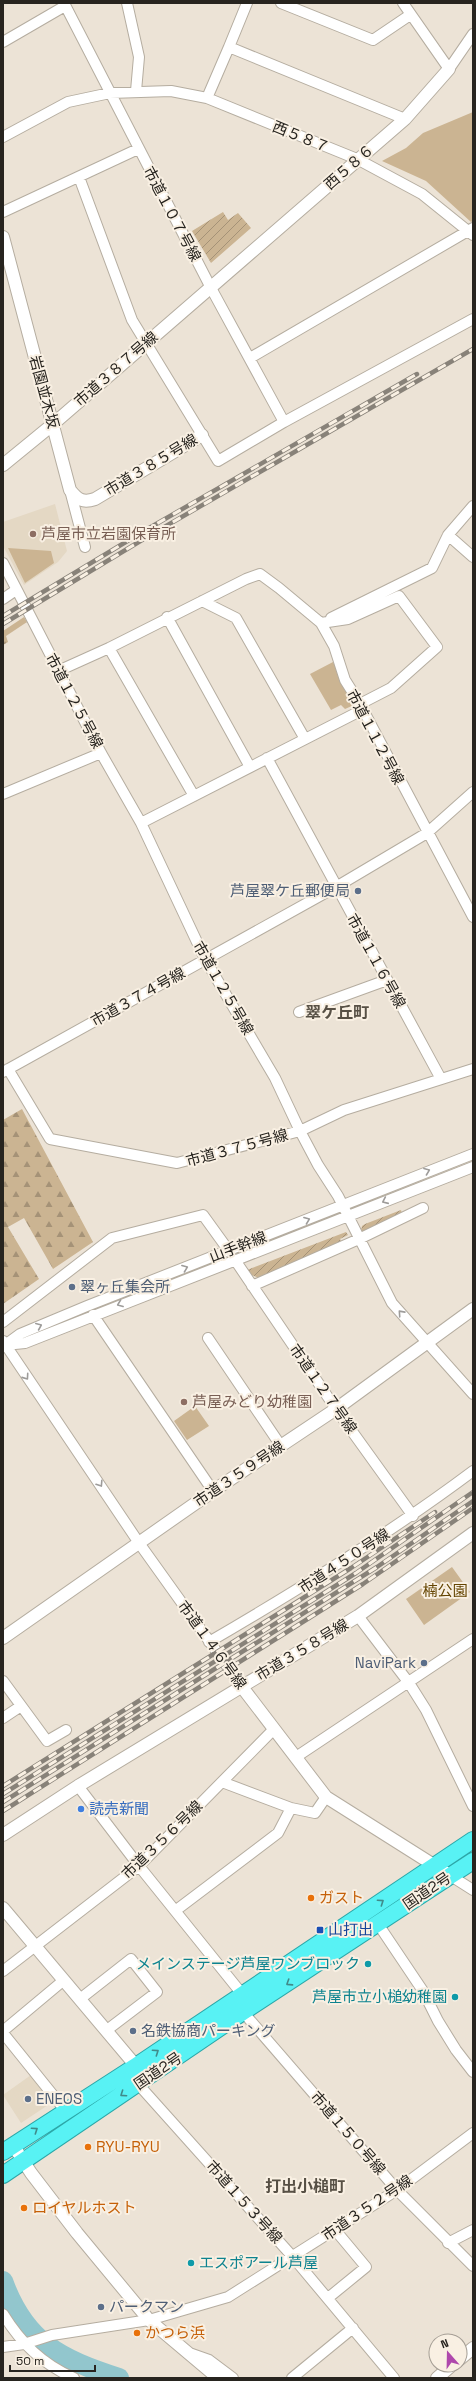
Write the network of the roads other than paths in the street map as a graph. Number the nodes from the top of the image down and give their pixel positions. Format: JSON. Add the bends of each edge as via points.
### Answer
{"nodes":[{"id":1,"x":127,"y":3,"type":"edge"},
{"id":2,"x":247,"y":3,"type":"edge"},
{"id":3,"x":281,"y":3,"type":"edge"},
{"id":4,"x":403,"y":3,"type":"edge"},
{"id":5,"x":65,"y":4,"type":"edge"},
{"id":6,"x":410,"y":15,"type":"junction"},
{"id":7,"x":473,"y":34,"type":"edge"},
{"id":8,"x":3,"y":42,"type":"edge"},
{"id":9,"x":229,"y":46,"type":"junction"},
{"id":10,"x":449,"y":69,"type":"junction"},
{"id":11,"x":136,"y":91,"type":"junction"},
{"id":12,"x":110,"y":93,"type":"junction"},
{"id":13,"x":207,"y":98,"type":"junction"},
{"id":14,"x":405,"y":119,"type":"junction"},
{"id":15,"x":3,"y":137,"type":"edge"},
{"id":16,"x":138,"y":149,"type":"junction"},
{"id":17,"x":357,"y":159,"type":"junction"},
{"id":18,"x":79,"y":177,"type":"junction"},
{"id":19,"x":3,"y":212,"type":"edge"},
{"id":20,"x":471,"y":231,"type":"edge"},
{"id":21,"x":3,"y":237,"type":"edge"},
{"id":22,"x":211,"y":288,"type":"junction"},
{"id":23,"x":473,"y":319,"type":"edge"},
{"id":24,"x":146,"y":342,"type":"junction"},
{"id":25,"x":250,"y":358,"type":"junction"},
{"id":26,"x":284,"y":422,"type":"junction"},
{"id":27,"x":52,"y":425,"type":"junction"},
{"id":28,"x":202,"y":435,"type":"junction"},
{"id":29,"x":3,"y":465,"type":"edge"},
{"id":30,"x":70,"y":490,"type":"junction"},
{"id":31,"x":473,"y":506,"type":"edge"},
{"id":32,"x":448,"y":535,"type":"junction"},
{"id":33,"x":85,"y":547,"type":"dead end"},
{"id":34,"x":473,"y":557,"type":"edge"},
{"id":35,"x":3,"y":563,"type":"edge"},
{"id":36,"x":16,"y":590,"type":"junction"},
{"id":37,"x":3,"y":599,"type":"edge"},
{"id":38,"x":202,"y":601,"type":"junction"},
{"id":39,"x":167,"y":617,"type":"junction"},
{"id":40,"x":321,"y":623,"type":"junction"},
{"id":41,"x":109,"y":648,"type":"junction"},
{"id":42,"x":58,"y":671,"type":"junction"},
{"id":43,"x":361,"y":707,"type":"junction"},
{"id":44,"x":305,"y":739,"type":"junction"},
{"id":45,"x":101,"y":753,"type":"junction"},
{"id":46,"x":267,"y":758,"type":"junction"},
{"id":47,"x":250,"y":767,"type":"junction"},
{"id":48,"x":473,"y":792,"type":"edge"},
{"id":49,"x":3,"y":794,"type":"edge"},
{"id":50,"x":194,"y":796,"type":"junction"},
{"id":51,"x":141,"y":823,"type":"junction"},
{"id":52,"x":427,"y":833,"type":"junction"},
{"id":53,"x":336,"y":887,"type":"junction"},
{"id":54,"x":473,"y":917,"type":"edge"},
{"id":55,"x":205,"y":959,"type":"junction"},
{"id":56,"x":387,"y":980,"type":"junction"},
{"id":57,"x":299,"y":1012,"type":"dead end"},
{"id":58,"x":473,"y":1069,"type":"edge"},
{"id":59,"x":5,"y":1071,"type":"edge"},
{"id":60,"x":441,"y":1079,"type":"junction"},
{"id":61,"x":300,"y":1131,"type":"junction"},
{"id":62,"x":473,"y":1154,"type":"edge"},
{"id":63,"x":473,"y":1167,"type":"edge"},
{"id":64,"x":343,"y":1206,"type":"junction"},
{"id":65,"x":423,"y":1208,"type":"dead end"},
{"id":66,"x":348,"y":1217,"type":"junction"},
{"id":67,"x":359,"y":1239,"type":"junction"},
{"id":68,"x":229,"y":1251,"type":"junction"},
{"id":69,"x":235,"y":1260,"type":"junction"},
{"id":70,"x":252,"y":1286,"type":"junction"},
{"id":71,"x":473,"y":1309,"type":"edge"},
{"id":72,"x":92,"y":1315,"type":"junction"},
{"id":73,"x":3,"y":1322,"type":"edge"},
{"id":74,"x":208,"y":1338,"type":"dead end"},
{"id":75,"x":427,"y":1342,"type":"junction"},
{"id":76,"x":4,"y":1344,"type":"edge"},
{"id":77,"x":473,"y":1394,"type":"edge"},
{"id":78,"x":336,"y":1409,"type":"junction"},
{"id":79,"x":281,"y":1446,"type":"junction"},
{"id":80,"x":473,"y":1471,"type":"edge"},
{"id":81,"x":213,"y":1491,"type":"junction"},
{"id":82,"x":413,"y":1516,"type":"junction"},
{"id":83,"x":473,"y":1533,"type":"edge"},
{"id":84,"x":139,"y":1543,"type":"junction"},
{"id":85,"x":358,"y":1616,"type":"junction"},
{"id":86,"x":3,"y":1638,"type":"edge"},
{"id":87,"x":473,"y":1639,"type":"edge"},
{"id":88,"x":209,"y":1642,"type":"junction"},
{"id":89,"x":3,"y":1681,"type":"edge"},
{"id":90,"x":409,"y":1683,"type":"junction"},
{"id":91,"x":242,"y":1687,"type":"junction"},
{"id":92,"x":21,"y":1706,"type":"junction"},
{"id":93,"x":3,"y":1718,"type":"edge"},
{"id":94,"x":274,"y":1729,"type":"junction"},
{"id":95,"x":66,"y":1730,"type":"dead end"},
{"id":96,"x":296,"y":1757,"type":"junction"},
{"id":97,"x":222,"y":1782,"type":"junction"},
{"id":98,"x":78,"y":1786,"type":"junction"},
{"id":99,"x":326,"y":1797,"type":"junction"},
{"id":100,"x":473,"y":1806,"type":"edge"},
{"id":101,"x":291,"y":1808,"type":"junction"},
{"id":102,"x":3,"y":1835,"type":"edge"},
{"id":103,"x":473,"y":1840,"type":"edge"},
{"id":104,"x":473,"y":1861,"type":"edge"},
{"id":105,"x":139,"y":1866,"type":"junction"},
{"id":106,"x":435,"y":1866,"type":"junction"},
{"id":107,"x":450,"y":1876,"type":"junction"},
{"id":108,"x":473,"y":1890,"type":"edge"},
{"id":109,"x":3,"y":1908,"type":"edge"},
{"id":110,"x":175,"y":1911,"type":"junction"},
{"id":111,"x":378,"y":1924,"type":"junction"},
{"id":112,"x":35,"y":1946,"type":"junction"},
{"id":113,"x":3,"y":1972,"type":"edge"},
{"id":114,"x":64,"y":1980,"type":"junction"},
{"id":115,"x":242,"y":1994,"type":"junction"},
{"id":116,"x":80,"y":1999,"type":"junction"},
{"id":117,"x":243,"y":2012,"type":"junction"},
{"id":118,"x":106,"y":2030,"type":"junction"},
{"id":119,"x":3,"y":2032,"type":"edge"},
{"id":120,"x":136,"y":2066,"type":"junction"},
{"id":121,"x":473,"y":2072,"type":"edge"},
{"id":122,"x":138,"y":2084,"type":"junction"},
{"id":123,"x":65,"y":2110,"type":"junction"},
{"id":124,"x":473,"y":2133,"type":"edge"},
{"id":125,"x":8,"y":2149,"type":"edge"},
{"id":126,"x":24,"y":2161,"type":"junction"},
{"id":127,"x":3,"y":2175,"type":"edge"},
{"id":128,"x":397,"y":2190,"type":"junction"},
{"id":129,"x":336,"y":2230,"type":"junction"},
{"id":130,"x":473,"y":2230,"type":"edge"},
{"id":131,"x":448,"y":2243,"type":"junction"},
{"id":132,"x":292,"y":2256,"type":"junction"},
{"id":133,"x":473,"y":2266,"type":"edge"},
{"id":134,"x":328,"y":2298,"type":"junction"},
{"id":135,"x":3,"y":2314,"type":"edge"},
{"id":136,"x":149,"y":2320,"type":"junction"},
{"id":137,"x":354,"y":2328,"type":"junction"},
{"id":138,"x":28,"y":2343,"type":"junction"},
{"id":139,"x":3,"y":2347,"type":"edge"},
{"id":140,"x":185,"y":2351,"type":"junction"},
{"id":141,"x":73,"y":2378,"type":"edge"},
{"id":142,"x":218,"y":2378,"type":"edge"},
{"id":143,"x":233,"y":2378,"type":"edge"},
{"id":144,"x":292,"y":2378,"type":"edge"},
{"id":145,"x":394,"y":2378,"type":"edge"}],
"edges":[{"from":1,"to":11,"type":"street","via":[[139,57]]},
{"from":2,"to":9,"type":"street"},
{"from":3,"to":6,"type":"street","via":[[374,40]]},
{"from":4,"to":6,"type":"street"},
{"from":5,"to":8,"type":"street"},
{"from":5,"to":12,"type":"street","name":"市道１０７号線"},
{"from":6,"to":10,"type":"street"},
{"from":7,"to":10,"type":"street","name":"西５８６"},
{"from":9,"to":13,"type":"street"},
{"from":9,"to":14,"type":"street"},
{"from":10,"to":14,"type":"street","name":"西５８６"},
{"from":11,"to":12,"type":"street","name":"西５８７"},
{"from":11,"to":13,"type":"street","name":"西５８７","via":[[171,90]]},
{"from":12,"to":15,"type":"street","name":"西５８７","via":[[68,102]]},
{"from":12,"to":16,"type":"street","name":"市道１０７号線"},
{"from":13,"to":17,"type":"street","name":"西５８７"},
{"from":14,"to":17,"type":"street","name":"西５８６"},
{"from":16,"to":18,"type":"street"},
{"from":16,"to":22,"type":"street","name":"市道１０７号線"},
{"from":17,"to":20,"type":"street","name":"西５８７","via":[[422,194]]},
{"from":17,"to":22,"type":"street","name":"西５８６"},
{"from":18,"to":19,"type":"street"},
{"from":18,"to":24,"type":"street","via":[[132,320]]},
{"from":20,"to":25,"type":"street"},
{"from":21,"to":27,"type":"street","name":"岩園並木坂"},
{"from":22,"to":24,"type":"street","name":"市道３８７号線"},
{"from":22,"to":25,"type":"street","name":"市道１０７号線"},
{"from":23,"to":26,"type":"street"},
{"from":24,"to":27,"type":"street","name":"市道３８７号線"},
{"from":24,"to":28,"type":"street"},
{"from":25,"to":26,"type":"street","name":"市道１０７号線"},
{"from":26,"to":28,"type":"street","name":"市道３８５号線","via":[[218,461]]},
{"from":27,"to":29,"type":"street","name":"市道３８７号線"},
{"from":27,"to":30,"type":"street","name":"岩園並木坂"},
{"from":28,"to":30,"type":"street","name":"市道３８５号線","via":[[95,499],[86,502],[78,499]]},
{"from":30,"to":33,"type":"street","name":"岩園並木坂"},
{"from":31,"to":32,"type":"street"},
{"from":32,"to":34,"type":"street"},
{"from":32,"to":40,"type":"street","via":[[432,568]]},
{"from":35,"to":36,"type":"street","name":"市道１２５号線"},
{"from":36,"to":37,"type":"street"},
{"from":36,"to":42,"type":"street","name":"市道１２５号線"},
{"from":38,"to":39,"type":"street"},
{"from":38,"to":40,"type":"street","name":"市道１１２号線","via":[[260,574]]},
{"from":38,"to":44,"type":"street","via":[[236,618]]},
{"from":39,"to":41,"type":"street"},
{"from":39,"to":47,"type":"street"},
{"from":40,"to":43,"type":"street","name":"市道１１２号線","via":[[334,646],[344,680]]},
{"from":40,"to":43,"type":"street","via":[[348,619],[399,596],[437,647],[391,688]]},
{"from":41,"to":42,"type":"street"},
{"from":41,"to":50,"type":"street"},
{"from":42,"to":45,"type":"street","name":"市道１２５号線"},
{"from":43,"to":44,"type":"street"},
{"from":43,"to":52,"type":"street","name":"市道１１２号線"},
{"from":44,"to":46,"type":"street"},
{"from":45,"to":49,"type":"street"},
{"from":45,"to":51,"type":"street","name":"市道１２５号線"},
{"from":46,"to":47,"type":"street"},
{"from":46,"to":53,"type":"street","name":"市道１１６号線"},
{"from":47,"to":50,"type":"street"},
{"from":48,"to":52,"type":"street","name":"市道３７４号線"},
{"from":50,"to":51,"type":"street"},
{"from":51,"to":55,"type":"street","name":"市道１２５号線"},
{"from":52,"to":53,"type":"street","name":"市道３７４号線"},
{"from":52,"to":54,"type":"street","name":"市道１１２号線"},
{"from":53,"to":55,"type":"street","name":"市道３７４号線"},
{"from":53,"to":56,"type":"street","name":"市道１１６号線"},
{"from":55,"to":59,"type":"street","name":"市道３７４号線"},
{"from":55,"to":61,"type":"street","name":"市道１２５号線","via":[[274,1078]]},
{"from":56,"to":57,"type":"street"},
{"from":56,"to":60,"type":"street","name":"市道１１６号線"},
{"from":58,"to":60,"type":"street","name":"市道３７５号線"},
{"from":59,"to":61,"type":"street","name":"市道３７５号線","via":[[50,1139],[177,1163]]},
{"from":60,"to":61,"type":"street","name":"市道３７５号線","via":[[344,1110]]},
{"from":61,"to":64,"type":"street","name":"市道１２５号線"},
{"from":64,"to":62,"type":"street","name":"山手幹線","one_way":true},
{"from":63,"to":66,"type":"street","name":"山手幹線","one_way":true,"via":[[412,1189]]},
{"from":64,"to":66,"type":"street","name":"市道１２５号線"},
{"from":68,"to":64,"type":"street","name":"山手幹線","one_way":true},
{"from":65,"to":67,"type":"street"},
{"from":66,"to":67,"type":"street","name":"市道１２５号線"},
{"from":66,"to":69,"type":"street","name":"山手幹線"},
{"from":67,"to":70,"type":"street"},
{"from":75,"to":67,"type":"street","name":"市道１２５号線","one_way":true,"via":[[392,1303]]},
{"from":68,"to":73,"type":"street","via":[[203,1215],[112,1238]]},
{"from":76,"to":68,"type":"street","name":"山手幹線","one_way":true,"via":[[20,1334]]},
{"from":69,"to":70,"type":"street","name":"市道１２７号線"},
{"from":69,"to":72,"type":"street","name":"山手幹線","one_way":true},
{"from":70,"to":78,"type":"street","name":"市道１２７号線"},
{"from":71,"to":75,"type":"street","name":"市道３５９号線"},
{"from":72,"to":76,"type":"street","name":"山手幹線","via":[[25,1343]]},
{"from":72,"to":81,"type":"street"},
{"from":74,"to":79,"type":"street"},
{"from":75,"to":77,"type":"street","name":"市道１２５号線"},
{"from":75,"to":78,"type":"street","name":"市道３５９号線"},
{"from":76,"to":84,"type":"street","name":"市道１４６号線","one_way":true},
{"from":78,"to":79,"type":"street","name":"市道３５９号線"},
{"from":78,"to":82,"type":"street","name":"市道１２７号線"},
{"from":79,"to":81,"type":"street","name":"市道３５９号線"},
{"from":80,"to":82,"type":"street","name":"市道４５０号線"},
{"from":81,"to":84,"type":"street","name":"市道３５９号線"},
{"from":82,"to":88,"type":"street","name":"市道４５０号線","via":[[312,1582]]},
{"from":83,"to":85,"type":"street","name":"市道３５８号線"},
{"from":84,"to":86,"type":"street","name":"市道３５９号線"},
{"from":84,"to":88,"type":"street","name":"市道１４６号線"},
{"from":85,"to":90,"type":"street"},
{"from":85,"to":91,"type":"street","name":"市道３５８号線"},
{"from":87,"to":90,"type":"street"},
{"from":88,"to":91,"type":"street","name":"市道１４６号線"},
{"from":89,"to":92,"type":"street"},
{"from":90,"to":96,"type":"street"},
{"from":90,"to":100,"type":"street","via":[[426,1710]]},
{"from":91,"to":94,"type":"street","name":"市道１４６号線"},
{"from":91,"to":98,"type":"street","name":"市道３５８号線"},
{"from":92,"to":93,"type":"street"},
{"from":92,"to":95,"type":"street","via":[[47,1741]]},
{"from":94,"to":96,"type":"street","name":"市道１４６号線"},
{"from":94,"to":97,"type":"street","name":"市道３５６号線"},
{"from":96,"to":99,"type":"street","name":"市道１４６号線"},
{"from":97,"to":101,"type":"street"},
{"from":97,"to":105,"type":"street","name":"市道３５６号線"},
{"from":98,"to":102,"type":"street","name":"市道３５８号線"},
{"from":98,"to":105,"type":"street"},
{"from":99,"to":101,"type":"street","via":[[315,1813]]},
{"from":99,"to":106,"type":"street","name":"市道１４６号線"},
{"from":101,"to":110,"type":"street","via":[[278,1833]]},
{"from":103,"to":106,"type":"highway","name":"国道2号"},
{"from":104,"to":107,"type":"highway","name":"国道2号"},
{"from":105,"to":110,"type":"street"},
{"from":105,"to":112,"type":"street","name":"市道３５６号線"},
{"from":106,"to":107,"type":"street","name":"市道１４６号線"},
{"from":115,"to":106,"type":"highway","name":"国道2号","one_way":true},
{"from":107,"to":108,"type":"street","name":"市道１４６号線"},
{"from":107,"to":111,"type":"highway","name":"国道2号"},
{"from":109,"to":112,"type":"street"},
{"from":110,"to":115,"type":"street"},
{"from":111,"to":117,"type":"highway","name":"国道2号","one_way":true},
{"from":111,"to":121,"type":"street","via":[[423,1991],[456,2050]]},
{"from":112,"to":113,"type":"street","name":"市道３５６号線"},
{"from":112,"to":114,"type":"street"},
{"from":114,"to":116,"type":"street"},
{"from":114,"to":119,"type":"street"},
{"from":120,"to":115,"type":"highway","name":"国道2号","one_way":true},
{"from":116,"to":118,"type":"street"},
{"from":116,"to":118,"type":"street","via":[[131,1959],[157,1992]]},
{"from":117,"to":122,"type":"highway","name":"国道2号"},
{"from":117,"to":128,"type":"street","name":"市道１５０号線"},
{"from":118,"to":120,"type":"street"},
{"from":119,"to":123,"type":"street"},
{"from":120,"to":123,"type":"highway","name":"国道2号"},
{"from":122,"to":126,"type":"highway","name":"国道2号","one_way":true},
{"from":122,"to":132,"type":"street","name":"市道１５３号線"},
{"from":125,"to":123,"type":"highway","name":"国道2号","one_way":true},
{"from":124,"to":128,"type":"street","name":"市道３５２号線"},
{"from":125,"to":126,"type":"street"},
{"from":126,"to":127,"type":"highway","name":"国道2号"},
{"from":126,"to":136,"type":"street","via":[[77,2233]]},
{"from":128,"to":129,"type":"street","name":"市道３５２号線"},
{"from":128,"to":131,"type":"street","name":"市道１５０号線"},
{"from":129,"to":132,"type":"street","name":"市道３５２号線"},
{"from":129,"to":134,"type":"street","via":[[366,2266]]},
{"from":130,"to":131,"type":"street"},
{"from":131,"to":133,"type":"street","name":"市道１５０号線"},
{"from":132,"to":134,"type":"street","name":"市道１５３号線"},
{"from":132,"to":136,"type":"street","name":"市道３５２号線","via":[[228,2297]]},
{"from":134,"to":137,"type":"street","name":"市道１５３号線"},
{"from":135,"to":138,"type":"street"},
{"from":136,"to":138,"type":"street","name":"市道３５２号線","via":[[52,2334]]},
{"from":136,"to":140,"type":"street"},
{"from":137,"to":144,"type":"street"},
{"from":137,"to":145,"type":"street","name":"市道１５３号線"},
{"from":138,"to":139,"type":"street"},
{"from":138,"to":141,"type":"street","via":[[37,2357]]},
{"from":140,"to":142,"type":"street"},
{"from":140,"to":143,"type":"street","via":[[209,2360]]}]}
